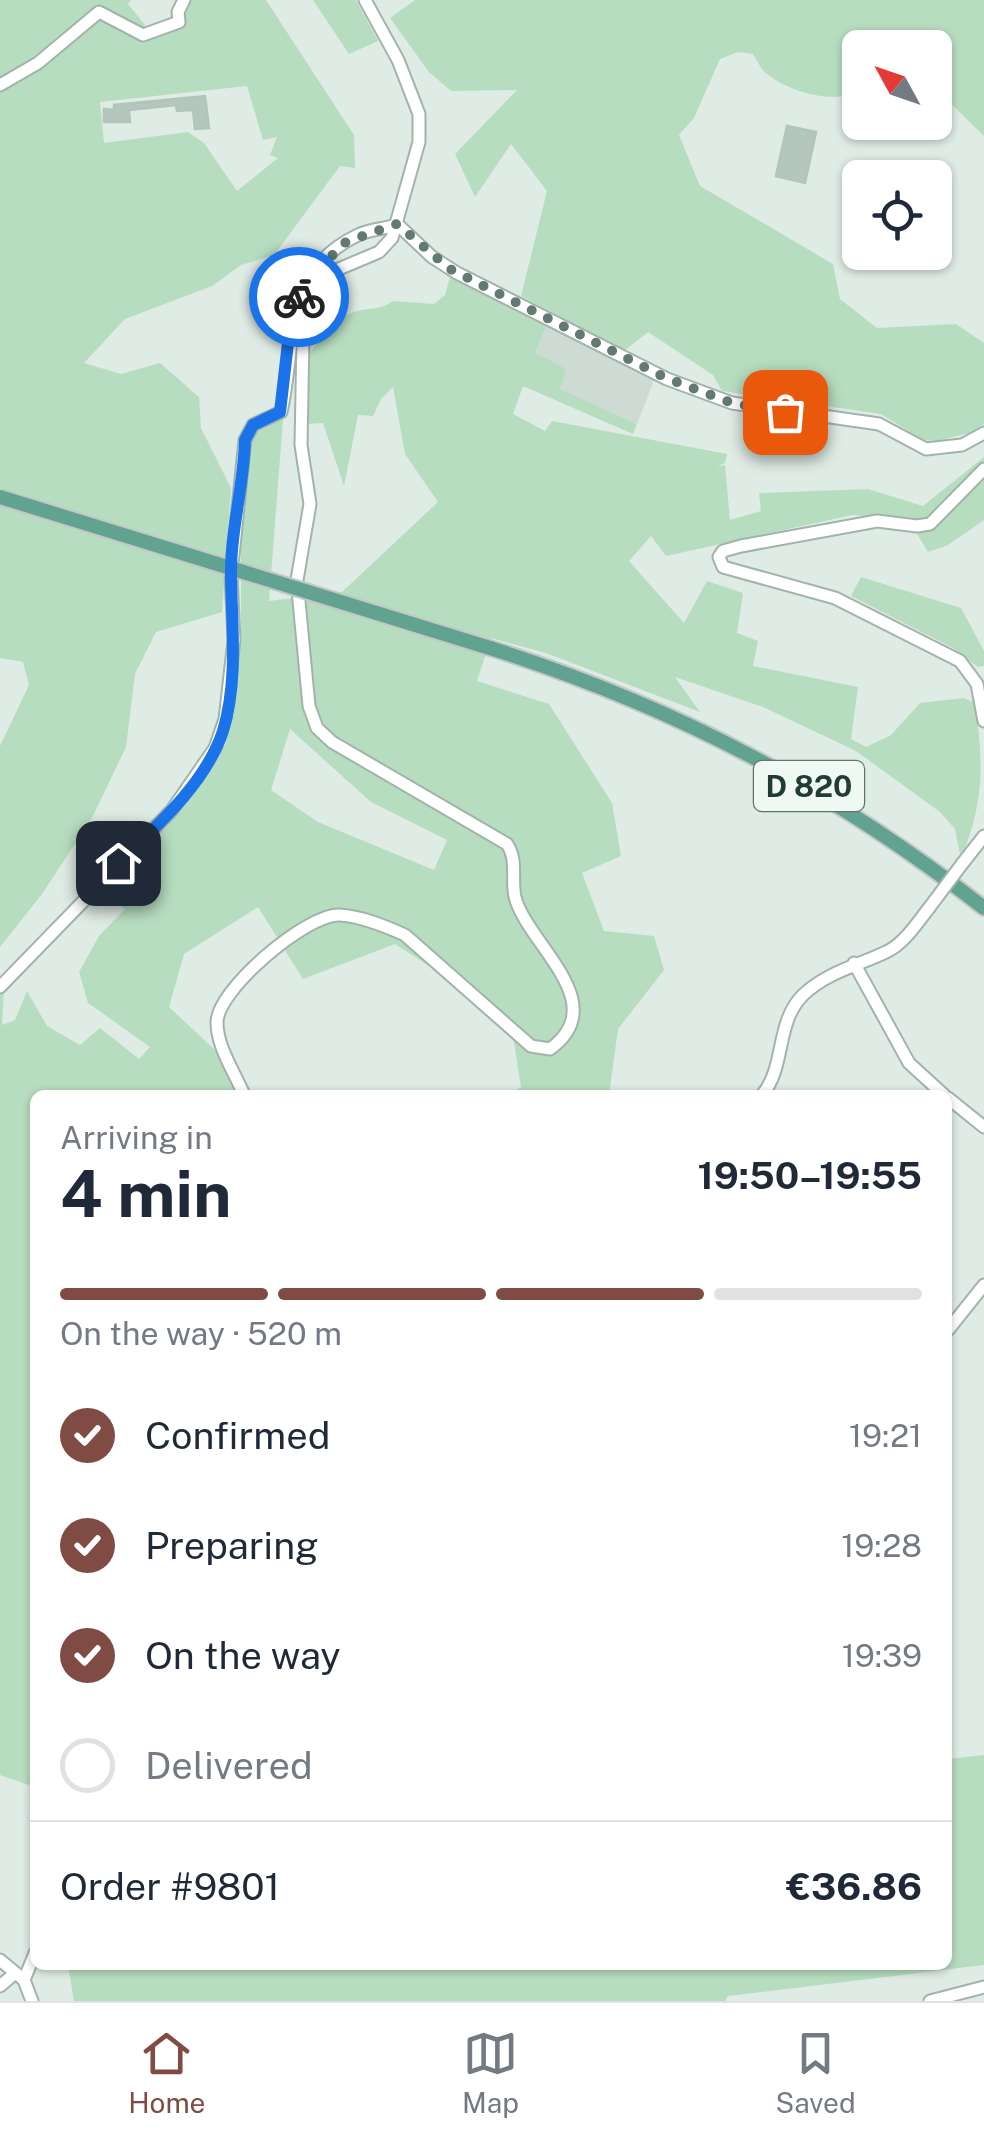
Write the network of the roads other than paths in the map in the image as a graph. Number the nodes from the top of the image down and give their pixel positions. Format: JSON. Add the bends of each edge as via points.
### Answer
{"nodes":[{"id":1,"x":184,"y":0,"type":"edge"},
{"id":2,"x":365,"y":0,"type":"edge"},
{"id":3,"x":0,"y":85,"type":"edge"},
{"id":4,"x":395,"y":229,"type":"junction"},
{"id":5,"x":984,"y":433,"type":"edge"},
{"id":6,"x":984,"y":470,"type":"edge"},
{"id":7,"x":0,"y":497,"type":"edge"},
{"id":8,"x":0,"y":505,"type":"edge"},
{"id":9,"x":488,"y":651,"type":"junction"},
{"id":10,"x":981,"y":682,"type":"edge"},
{"id":11,"x":984,"y":721,"type":"edge"},
{"id":12,"x":984,"y":836,"type":"edge"},
{"id":13,"x":984,"y":908,"type":"edge"},
{"id":14,"x":854,"y":963,"type":"junction"},
{"id":15,"x":0,"y":987,"type":"edge"},
{"id":16,"x":242,"y":1090,"type":"edge"},
{"id":17,"x":765,"y":1090,"type":"edge"},
{"id":18,"x":939,"y":1090,"type":"edge"},
{"id":19,"x":952,"y":1101,"type":"edge"},
{"id":20,"x":984,"y":1126,"type":"edge"},
{"id":21,"x":984,"y":1285,"type":"edge"},
{"id":22,"x":952,"y":1325,"type":"edge"},
{"id":23,"x":0,"y":1960,"type":"edge"},
{"id":24,"x":30,"y":1961,"type":"edge"},
{"id":25,"x":19,"y":1977,"type":"junction"},
{"id":26,"x":0,"y":1986,"type":"edge"},
{"id":27,"x":984,"y":1987,"type":"edge"},
{"id":28,"x":32,"y":2001,"type":"edge"},
{"id":29,"x":930,"y":2001,"type":"edge"}],
"edges":[{"from":1,"to":3,"type":"street","via":[[180,22],[143,35],[98,12],[38,63]]},
{"from":2,"to":4,"type":"street","via":[[419,114],[419,142]]},
{"from":4,"to":5,"type":"street","via":[[457,273],[707,395],[879,424],[926,449],[962,446]]},
{"from":4,"to":15,"type":"street","via":[[346,242],[305,284],[289,334],[280,412],[253,425],[245,440],[231,575],[234,640],[215,748],[172,810]]},
{"from":4,"to":16,"type":"street","via":[[379,252],[334,272],[302,338],[300,445],[310,504],[298,580],[309,706],[332,742],[507,844],[515,897],[570,987],[568,1028],[550,1049],[531,1046],[405,935],[338,915],[318,919],[283,944],[223,999],[216,1023]]},
{"from":6,"to":10,"type":"street","via":[[930,524],[862,523],[741,546],[719,557],[735,573],[874,614],[960,661]]},
{"from":7,"to":9,"type":"main road","number":"D 820","bridge":true},
{"from":8,"to":9,"type":"main road","number":"D 820","bridge":true},
{"from":9,"to":13,"type":"main road","number":"D 820","via":[[616,694],[780,768],[882,831]]},
{"from":10,"to":11,"type":"street"},
{"from":12,"to":14,"type":"street","bridge":true,"via":[[894,947]]},
{"from":14,"to":17,"type":"street","via":[[818,983],[792,1010]]},
{"from":14,"to":18,"type":"street","via":[[909,1063]]},
{"from":19,"to":20,"type":"street"},
{"from":21,"to":22,"type":"street"},
{"from":23,"to":25,"type":"street"},
{"from":24,"to":25,"type":"street"},
{"from":25,"to":26,"type":"street"},
{"from":25,"to":28,"type":"street"},
{"from":27,"to":29,"type":"street"}]}
